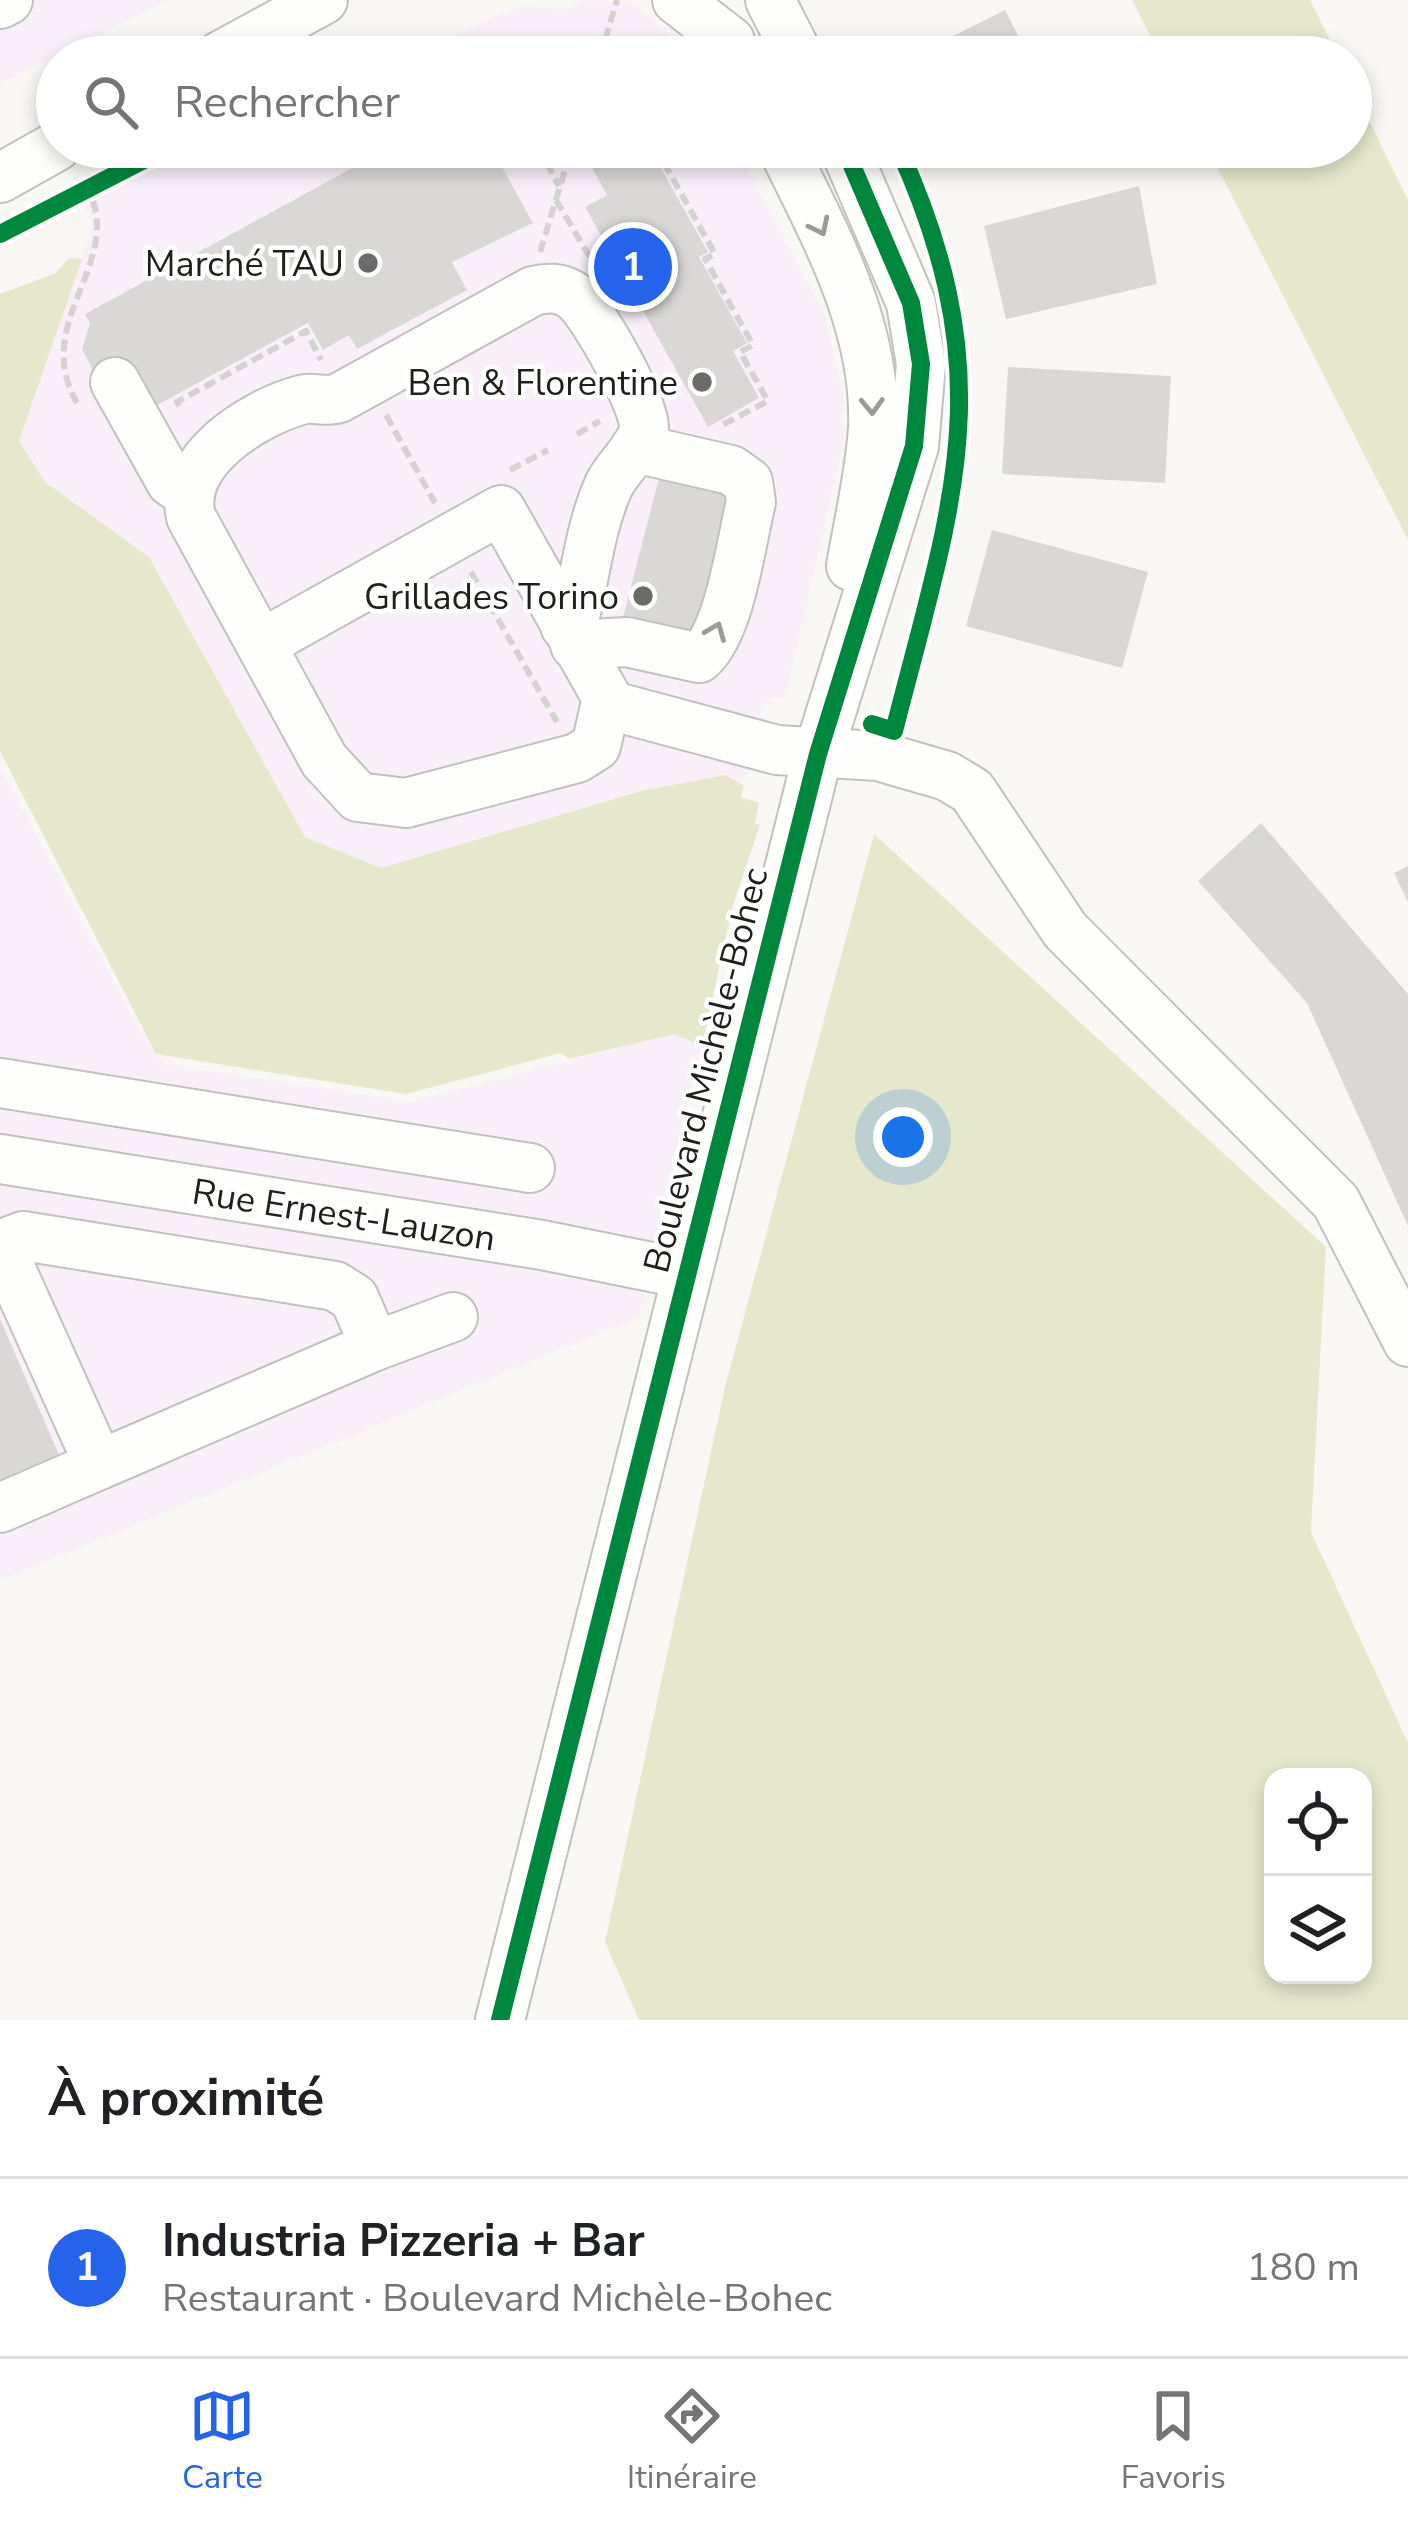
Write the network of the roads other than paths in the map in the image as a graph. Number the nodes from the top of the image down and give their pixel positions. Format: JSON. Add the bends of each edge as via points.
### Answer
{"nodes":[{"id":1,"x":8,"y":0,"type":"edge"},
{"id":2,"x":323,"y":0,"type":"edge"},
{"id":3,"x":676,"y":0,"type":"edge"},
{"id":4,"x":770,"y":0,"type":"edge"},
{"id":5,"x":0,"y":4,"type":"edge"},
{"id":6,"x":726,"y":33,"type":"edge"},
{"id":7,"x":257,"y":36,"type":"edge"},
{"id":8,"x":788,"y":36,"type":"edge"},
{"id":9,"x":36,"y":158,"type":"edge"},
{"id":10,"x":791,"y":168,"type":"edge"},
{"id":11,"x":854,"y":168,"type":"edge"},
{"id":12,"x":0,"y":178,"type":"edge"},
{"id":13,"x":98,"y":396,"type":"road end"},
{"id":14,"x":634,"y":448,"type":"junction"},
{"id":15,"x":187,"y":493,"type":"junction"},
{"id":16,"x":570,"y":635,"type":"junction"},
{"id":17,"x":261,"y":644,"type":"junction"},
{"id":18,"x":609,"y":705,"type":"junction"},
{"id":19,"x":818,"y":754,"type":"junction"},
{"id":20,"x":0,"y":1083,"type":"edge"},
{"id":21,"x":0,"y":1159,"type":"edge"},
{"id":22,"x":530,"y":1168,"type":"dead end"},
{"id":23,"x":83,"y":1173,"type":"junction"},
{"id":24,"x":71,"y":1242,"type":"junction"},
{"id":25,"x":0,"y":1245,"type":"edge"},
{"id":26,"x":686,"y":1274,"type":"junction"},
{"id":27,"x":453,"y":1317,"type":"dead end"},
{"id":28,"x":1408,"y":1342,"type":"edge"},
{"id":29,"x":375,"y":1346,"type":"junction"},
{"id":30,"x":80,"y":1449,"type":"junction"},
{"id":31,"x":0,"y":1508,"type":"edge"},
{"id":32,"x":500,"y":2020,"type":"edge"}],
"edges":[{"from":1,"to":5,"type":"street"},
{"from":2,"to":7,"type":"street"},
{"from":3,"to":6,"type":"street"},
{"from":4,"to":8,"type":"street"},
{"from":9,"to":12,"type":"street"},
{"from":10,"to":19,"type":"street","name":"Boulevard Michèle-Bohec","one_way":true,"via":[[855,309],[872,386],[867,478]]},
{"from":11,"to":19,"type":"street","name":"Boulevard Michèle-Bohec","via":[[910,303],[920,409],[904,485]]},
{"from":13,"to":15,"type":"street"},
{"from":14,"to":15,"type":"street","via":[[643,414],[590,316],[574,296],[542,289],[339,398],[303,398],[232,436],[201,462]]},
{"from":14,"to":16,"type":"street","via":[[609,485]]},
{"from":16,"to":14,"type":"street","one_way":true,"via":[[699,658],[721,623],[752,502],[748,482],[731,470]]},
{"from":15,"to":17,"type":"street","via":[[191,517]]},
{"from":16,"to":17,"type":"street","via":[[501,510]]},
{"from":16,"to":18,"type":"street"},
{"from":17,"to":18,"type":"street","via":[[334,775],[375,803],[406,803],[577,758],[596,746]]},
{"from":18,"to":19,"type":"street"},
{"from":19,"to":26,"type":"street","name":"Boulevard Michèle-Bohec"},
{"from":19,"to":28,"type":"street","via":[[917,766],[972,791],[1065,930],[1336,1202]]},
{"from":20,"to":22,"type":"street"},
{"from":21,"to":23,"type":"street","name":"Rue Ernest-Lauzon"},
{"from":23,"to":24,"type":"street"},
{"from":23,"to":26,"type":"street","name":"Rue Ernest-Lauzon"},
{"from":24,"to":25,"type":"street","via":[[23,1236]]},
{"from":24,"to":29,"type":"street","via":[[335,1286],[354,1298]]},
{"from":25,"to":30,"type":"street","via":[[43,1379]]},
{"from":26,"to":32,"type":"street","name":"Boulevard Michèle-Bohec"},
{"from":27,"to":29,"type":"street"},
{"from":29,"to":30,"type":"street"},
{"from":30,"to":31,"type":"street"}]}
